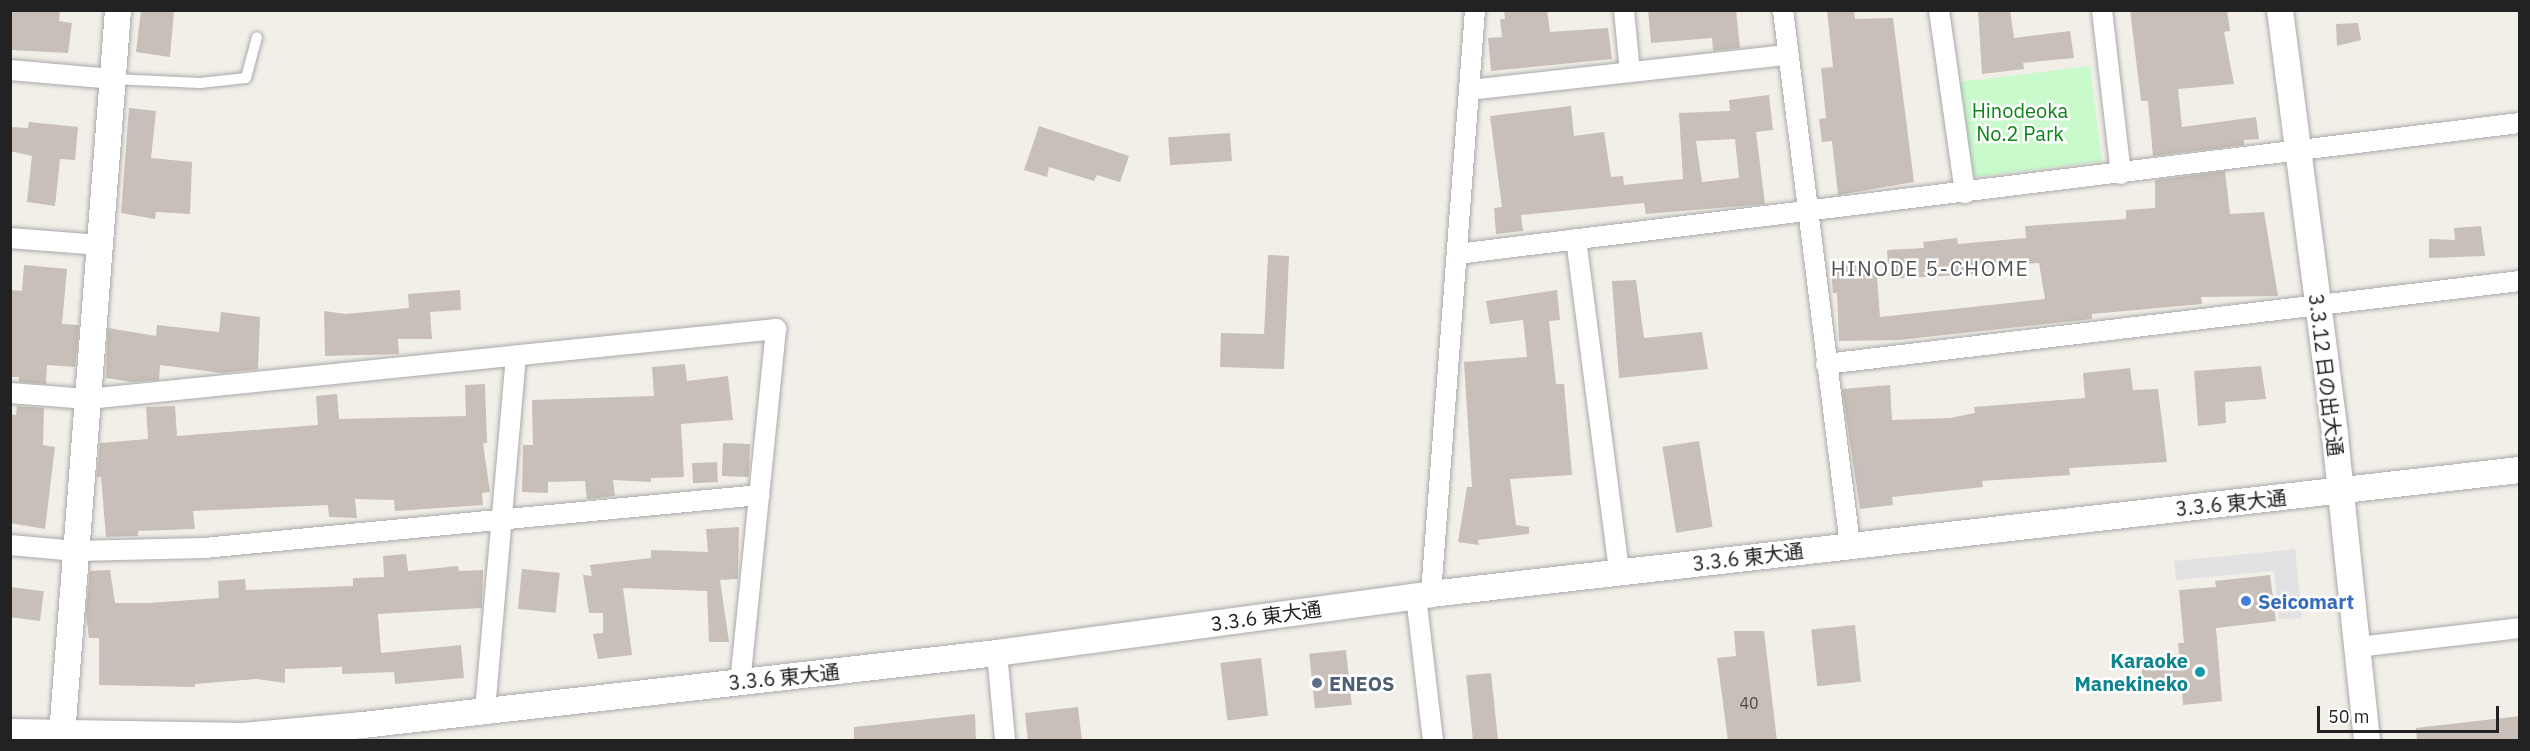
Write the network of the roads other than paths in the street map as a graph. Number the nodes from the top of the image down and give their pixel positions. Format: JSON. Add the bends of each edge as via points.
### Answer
{"nodes":[{"id":1,"x":118,"y":10,"type":"edge"},
{"id":2,"x":1475,"y":10,"type":"edge"},
{"id":3,"x":1624,"y":10,"type":"edge"},
{"id":4,"x":1783,"y":10,"type":"edge"},
{"id":5,"x":1939,"y":10,"type":"edge"},
{"id":6,"x":2102,"y":10,"type":"edge"},
{"id":7,"x":2280,"y":10,"type":"edge"},
{"id":8,"x":257,"y":37,"type":"dead end"},
{"id":9,"x":1788,"y":55,"type":"junction"},
{"id":10,"x":10,"y":70,"type":"edge"},
{"id":11,"x":1630,"y":72,"type":"junction"},
{"id":12,"x":112,"y":79,"type":"junction"},
{"id":13,"x":1469,"y":90,"type":"junction"},
{"id":14,"x":2520,"y":123,"type":"edge"},
{"id":15,"x":2300,"y":152,"type":"junction"},
{"id":16,"x":2121,"y":174,"type":"junction"},
{"id":17,"x":1965,"y":193,"type":"junction"},
{"id":18,"x":1806,"y":212,"type":"junction"},
{"id":19,"x":10,"y":238,"type":"edge"},
{"id":20,"x":1576,"y":239,"type":"junction"},
{"id":21,"x":100,"y":245,"type":"junction"},
{"id":22,"x":1457,"y":254,"type":"junction"},
{"id":23,"x":2520,"y":281,"type":"edge"},
{"id":24,"x":2318,"y":307,"type":"junction"},
{"id":25,"x":516,"y":356,"type":"junction"},
{"id":26,"x":1826,"y":364,"type":"junction"},
{"id":27,"x":10,"y":393,"type":"edge"},
{"id":28,"x":88,"y":399,"type":"junction"},
{"id":29,"x":2520,"y":470,"type":"edge"},
{"id":30,"x":2341,"y":491,"type":"junction"},
{"id":31,"x":759,"y":495,"type":"junction"},
{"id":32,"x":500,"y":518,"type":"junction"},
{"id":33,"x":10,"y":545,"type":"edge"},
{"id":34,"x":1850,"y":545,"type":"junction"},
{"id":35,"x":76,"y":551,"type":"junction"},
{"id":36,"x":1619,"y":572,"type":"junction"},
{"id":37,"x":1424,"y":595,"type":"junction"},
{"id":38,"x":2520,"y":628,"type":"edge"},
{"id":39,"x":2358,"y":646,"type":"junction"},
{"id":40,"x":997,"y":653,"type":"junction"},
{"id":41,"x":740,"y":682,"type":"junction"},
{"id":42,"x":485,"y":710,"type":"junction"},
{"id":43,"x":10,"y":732,"type":"edge"},
{"id":44,"x":62,"y":735,"type":"junction"},
{"id":45,"x":197,"y":739,"type":"edge"},
{"id":46,"x":1005,"y":741,"type":"edge"},
{"id":47,"x":1433,"y":741,"type":"edge"},
{"id":48,"x":2367,"y":741,"type":"edge"}],
"edges":[{"from":1,"to":12,"type":"street"},
{"from":2,"to":13,"type":"street"},
{"from":3,"to":11,"type":"street"},
{"from":4,"to":9,"type":"street"},
{"from":5,"to":17,"type":"street"},
{"from":6,"to":16,"type":"street"},
{"from":7,"to":15,"type":"street","name":"3.3.12 日の出大通"},
{"from":8,"to":12,"type":"lane","via":[[246,78],[200,83]]},
{"from":9,"to":11,"type":"street"},
{"from":9,"to":18,"type":"street"},
{"from":10,"to":12,"type":"street"},
{"from":11,"to":13,"type":"street"},
{"from":12,"to":21,"type":"street"},
{"from":13,"to":22,"type":"street"},
{"from":14,"to":15,"type":"street"},
{"from":15,"to":16,"type":"street"},
{"from":15,"to":24,"type":"street","name":"3.3.12 日の出大通"},
{"from":16,"to":17,"type":"street"},
{"from":17,"to":18,"type":"street"},
{"from":18,"to":20,"type":"street"},
{"from":18,"to":26,"type":"street"},
{"from":19,"to":21,"type":"street"},
{"from":20,"to":22,"type":"street"},
{"from":20,"to":36,"type":"street"},
{"from":21,"to":28,"type":"street"},
{"from":22,"to":37,"type":"street"},
{"from":23,"to":24,"type":"street"},
{"from":24,"to":26,"type":"street"},
{"from":24,"to":30,"type":"street","name":"3.3.12 日の出大通"},
{"from":25,"to":28,"type":"street"},
{"from":25,"to":31,"type":"street","via":[[776,329]]},
{"from":25,"to":32,"type":"street"},
{"from":26,"to":34,"type":"street"},
{"from":27,"to":28,"type":"street"},
{"from":28,"to":35,"type":"street"},
{"from":29,"to":30,"type":"street","name":"3.3.6 東大通"},
{"from":30,"to":34,"type":"street","name":"3.3.6 東大通"},
{"from":30,"to":39,"type":"street","name":"3.3.12 日の出大通"},
{"from":31,"to":32,"type":"street"},
{"from":31,"to":41,"type":"street"},
{"from":32,"to":35,"type":"street","via":[[204,548]]},
{"from":32,"to":42,"type":"street"},
{"from":33,"to":35,"type":"street"},
{"from":34,"to":36,"type":"street","name":"3.3.6 東大通"},
{"from":35,"to":44,"type":"street"},
{"from":36,"to":37,"type":"street","name":"3.3.6 東大通"},
{"from":37,"to":40,"type":"street","name":"3.3.6 東大通"},
{"from":37,"to":47,"type":"street"},
{"from":38,"to":39,"type":"street"},
{"from":39,"to":48,"type":"street","name":"3.3.12 日の出大通"},
{"from":40,"to":41,"type":"street","name":"3.3.6 東大通"},
{"from":40,"to":46,"type":"street"},
{"from":41,"to":42,"type":"street","name":"3.3.6 東大通"},
{"from":42,"to":45,"type":"street","name":"3.3.6 東大通"},
{"from":43,"to":44,"type":"street","name":"3.3.6 東大通"},
{"from":44,"to":45,"type":"street","name":"3.3.6 東大通"}]}
